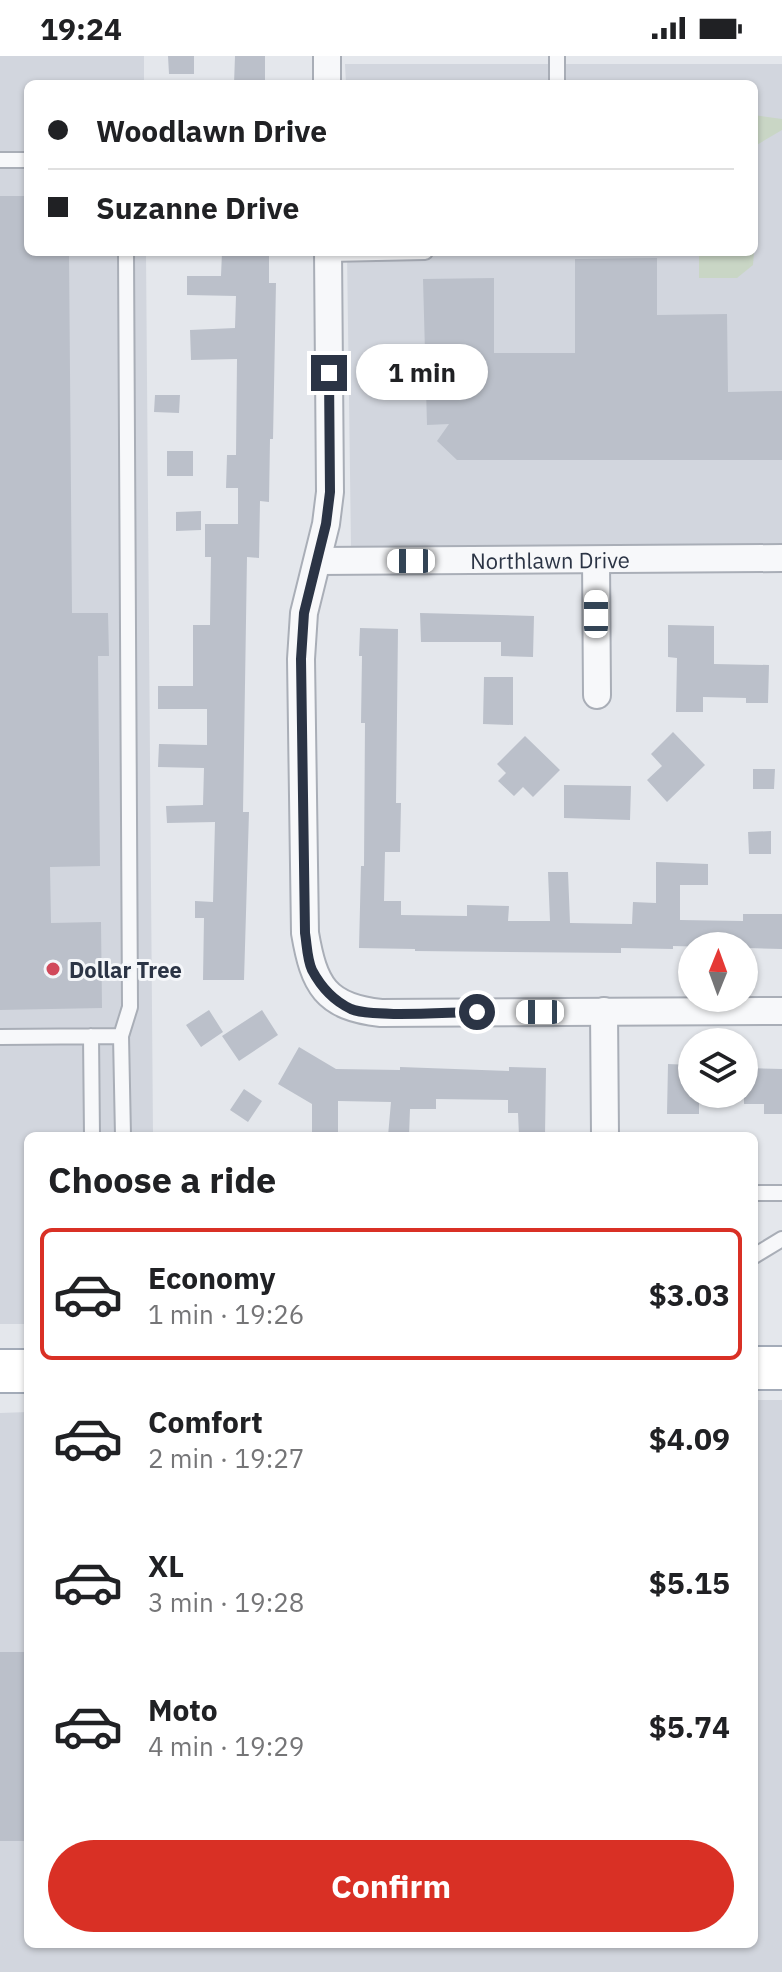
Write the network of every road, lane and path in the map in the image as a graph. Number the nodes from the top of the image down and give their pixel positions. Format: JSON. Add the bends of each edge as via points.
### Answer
{"nodes":[{"id":1,"x":327,"y":56,"type":"edge"},
{"id":2,"x":557,"y":56,"type":"edge"},
{"id":3,"x":327,"y":80,"type":"edge"},
{"id":4,"x":557,"y":80,"type":"edge"},
{"id":5,"x":0,"y":160,"type":"edge"},
{"id":6,"x":24,"y":160,"type":"edge"},
{"id":7,"x":126,"y":256,"type":"edge"},
{"id":8,"x":328,"y":256,"type":"edge"},
{"id":9,"x":782,"y":558,"type":"edge"},
{"id":10,"x":596,"y":560,"type":"junction"},
{"id":11,"x":318,"y":561,"type":"junction"},
{"id":12,"x":597,"y":695,"type":"dead end"},
{"id":13,"x":604,"y":1011,"type":"junction"},
{"id":14,"x":782,"y":1011,"type":"edge"},
{"id":15,"x":91,"y":1036,"type":"junction"},
{"id":16,"x":121,"y":1036,"type":"junction"},
{"id":17,"x":0,"y":1037,"type":"edge"},
{"id":18,"x":92,"y":1132,"type":"edge"},
{"id":19,"x":123,"y":1132,"type":"edge"},
{"id":20,"x":605,"y":1132,"type":"edge"},
{"id":21,"x":758,"y":1193,"type":"edge"},
{"id":22,"x":782,"y":1193,"type":"edge"},
{"id":23,"x":782,"y":1239,"type":"edge"},
{"id":24,"x":758,"y":1254,"type":"edge"},
{"id":25,"x":758,"y":1368,"type":"edge"},
{"id":26,"x":782,"y":1368,"type":"edge"},
{"id":27,"x":0,"y":1371,"type":"edge"},
{"id":28,"x":24,"y":1371,"type":"edge"}],
"edges":[{"from":1,"to":3,"type":"street"},
{"from":2,"to":4,"type":"lane"},
{"from":5,"to":6,"type":"lane"},
{"from":7,"to":16,"type":"lane","via":[[130,1007]]},
{"from":8,"to":11,"type":"street","via":[[330,492]]},
{"from":9,"to":10,"type":"street","name":"Northlawn Drive"},
{"from":10,"to":11,"type":"street","name":"Northlawn Drive"},
{"from":10,"to":12,"type":"street"},
{"from":11,"to":13,"type":"street","via":[[304,613],[301,659],[305,933],[311,967],[323,988],[354,1010],[381,1013]]},
{"from":13,"to":14,"type":"street"},
{"from":13,"to":20,"type":"street"},
{"from":15,"to":16,"type":"lane"},
{"from":15,"to":17,"type":"lane"},
{"from":15,"to":18,"type":"lane"},
{"from":16,"to":19,"type":"lane"},
{"from":21,"to":22,"type":"lane"},
{"from":23,"to":24,"type":"lane"},
{"from":25,"to":26,"type":"main road"},
{"from":27,"to":28,"type":"main road"}]}
